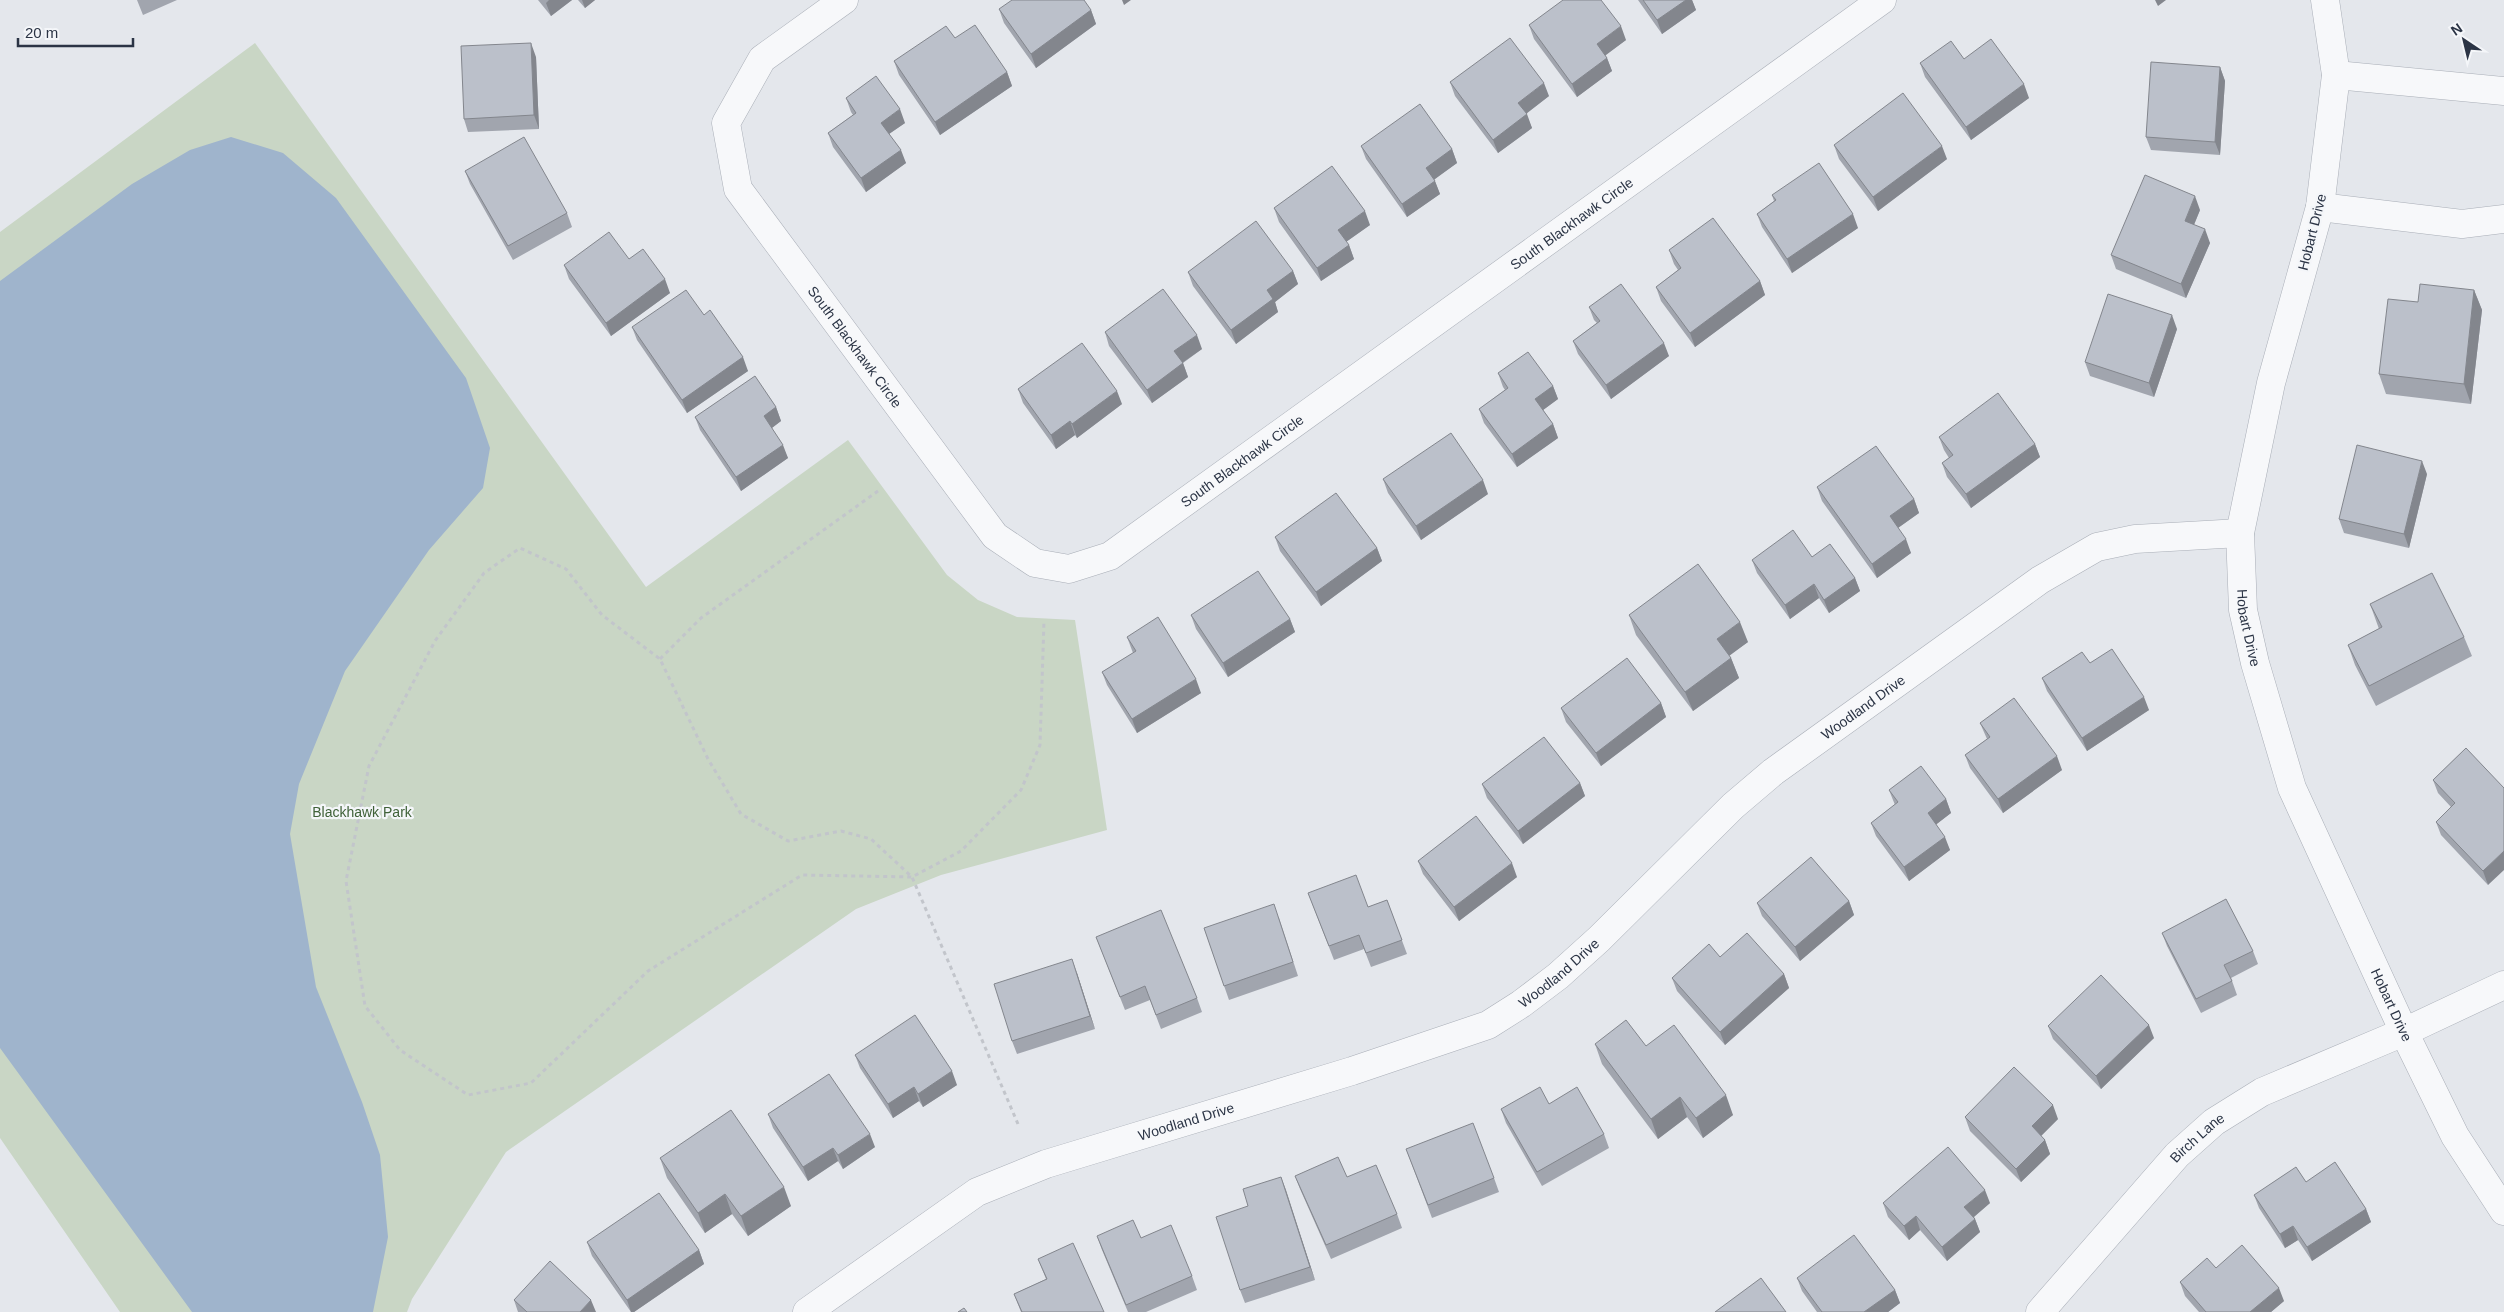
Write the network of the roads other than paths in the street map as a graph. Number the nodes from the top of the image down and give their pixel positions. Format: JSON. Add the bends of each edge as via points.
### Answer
{"nodes":[{"id":1,"x":844,"y":0,"type":"edge"},
{"id":2,"x":1882,"y":0,"type":"edge"},
{"id":3,"x":2325,"y":0,"type":"edge"},
{"id":4,"x":2336,"y":75,"type":"junction"},
{"id":5,"x":2504,"y":91,"type":"edge"},
{"id":6,"x":2320,"y":207,"type":"junction"},
{"id":7,"x":2504,"y":219,"type":"edge"},
{"id":8,"x":2240,"y":533,"type":"junction"},
{"id":9,"x":2504,"y":985,"type":"edge"},
{"id":10,"x":2404,"y":1032,"type":"junction"},
{"id":11,"x":2504,"y":1211,"type":"edge"},
{"id":12,"x":807,"y":1312,"type":"edge"},
{"id":13,"x":2040,"y":1312,"type":"edge"}],
"edges":[{"from":1,"to":2,"type":"street","name":"South Blackhawk Circle","via":[[762,59],[726,122],[738,189],[994,536],[1035,563],[1069,569],[1110,556]]},
{"from":3,"to":4,"type":"street","name":"Hobart Drive"},
{"from":4,"to":5,"type":"street"},
{"from":4,"to":6,"type":"street","name":"Hobart Drive"},
{"from":6,"to":7,"type":"street","via":[[2462,224]]},
{"from":6,"to":8,"type":"street","name":"Hobart Drive","via":[[2271,383]]},
{"from":8,"to":10,"type":"street","name":"Hobart Drive","via":[[2245,619],[2254,663],[2292,788]]},
{"from":8,"to":12,"type":"street","name":"Woodland Drive","via":[[2135,539],[2097,547],[2048,575],[1773,772],[1733,806],[1558,976],[1488,1025],[1342,1074],[1046,1164],[977,1192]]},
{"from":9,"to":10,"type":"street","name":"Birch Lane"},
{"from":10,"to":11,"type":"street","name":"Hobart Drive","via":[[2455,1136]]},
{"from":10,"to":13,"type":"street","name":"Birch Lane","via":[[2262,1092],[2214,1122],[2177,1155]]}]}
